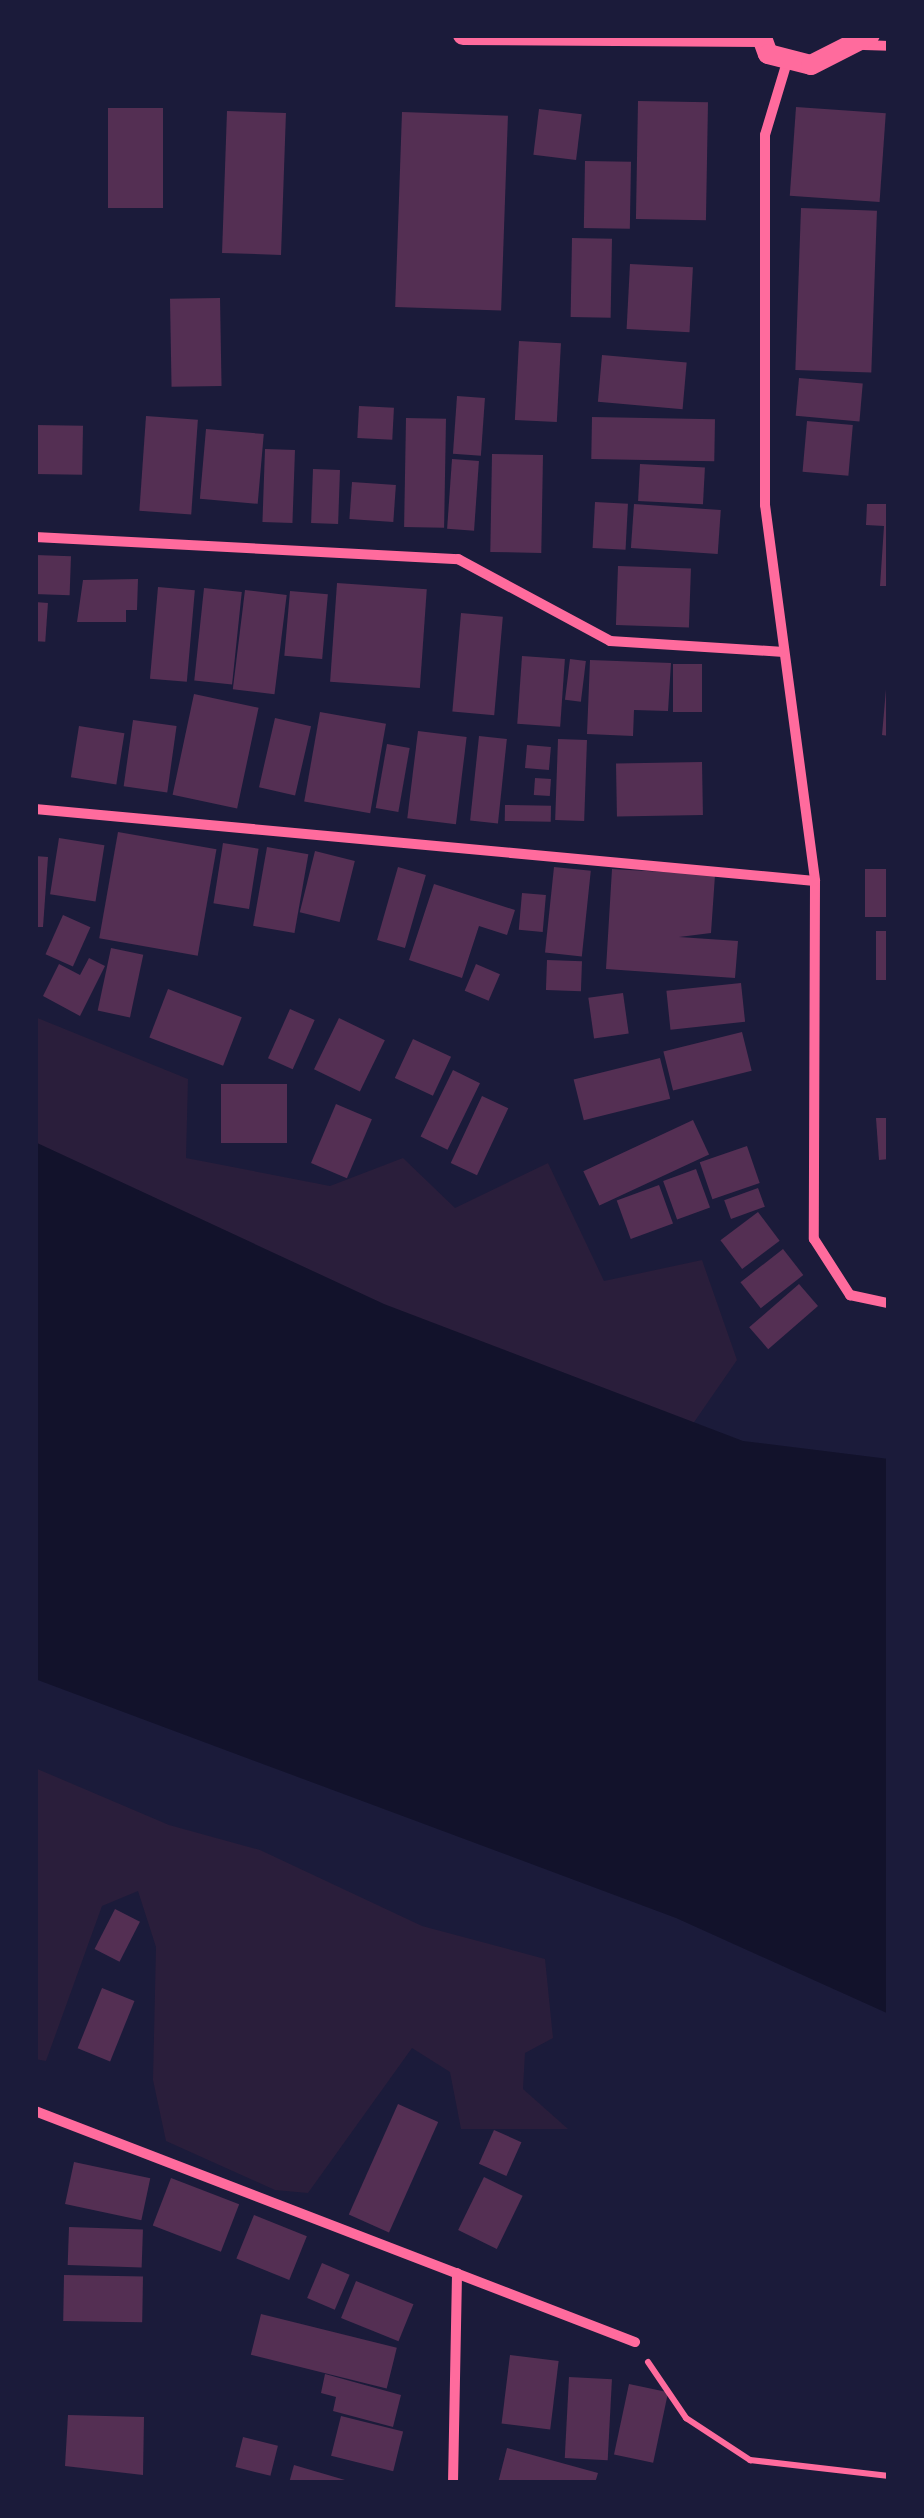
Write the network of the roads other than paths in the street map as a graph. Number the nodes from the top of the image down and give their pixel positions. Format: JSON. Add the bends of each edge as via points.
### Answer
{"nodes":[{"id":1,"x":464,"y":35,"type":"edge"},
{"id":2,"x":760,"y":36,"type":"edge"},
{"id":3,"x":867,"y":40,"type":"edge"},
{"id":4,"x":889,"y":46,"type":"edge"},
{"id":5,"x":786,"y":62,"type":"junction"},
{"id":6,"x":35,"y":537,"type":"edge"},
{"id":7,"x":784,"y":652,"type":"junction"},
{"id":8,"x":35,"y":810,"type":"edge"},
{"id":9,"x":815,"y":881,"type":"junction"},
{"id":10,"x":889,"y":1303,"type":"edge"},
{"id":11,"x":35,"y":2111,"type":"edge"},
{"id":12,"x":457,"y":2273,"type":"junction"},
{"id":13,"x":635,"y":2342,"type":"road end"},
{"id":14,"x":453,"y":2483,"type":"edge"}],
"edges":[{"from":1,"to":2,"type":"main road"},
{"from":2,"to":5,"type":"main road"},
{"from":3,"to":4,"type":"street"},
{"from":3,"to":5,"type":"main road","via":[[811,66]]},
{"from":5,"to":7,"type":"street","via":[[764,134],[765,506]]},
{"from":6,"to":7,"type":"street","via":[[458,559],[610,641]]},
{"from":7,"to":9,"type":"street"},
{"from":8,"to":9,"type":"street"},
{"from":9,"to":10,"type":"street","via":[[814,1239],[832,1280],[850,1295]]},
{"from":11,"to":12,"type":"street"},
{"from":12,"to":13,"type":"street"},
{"from":12,"to":14,"type":"street"}]}
